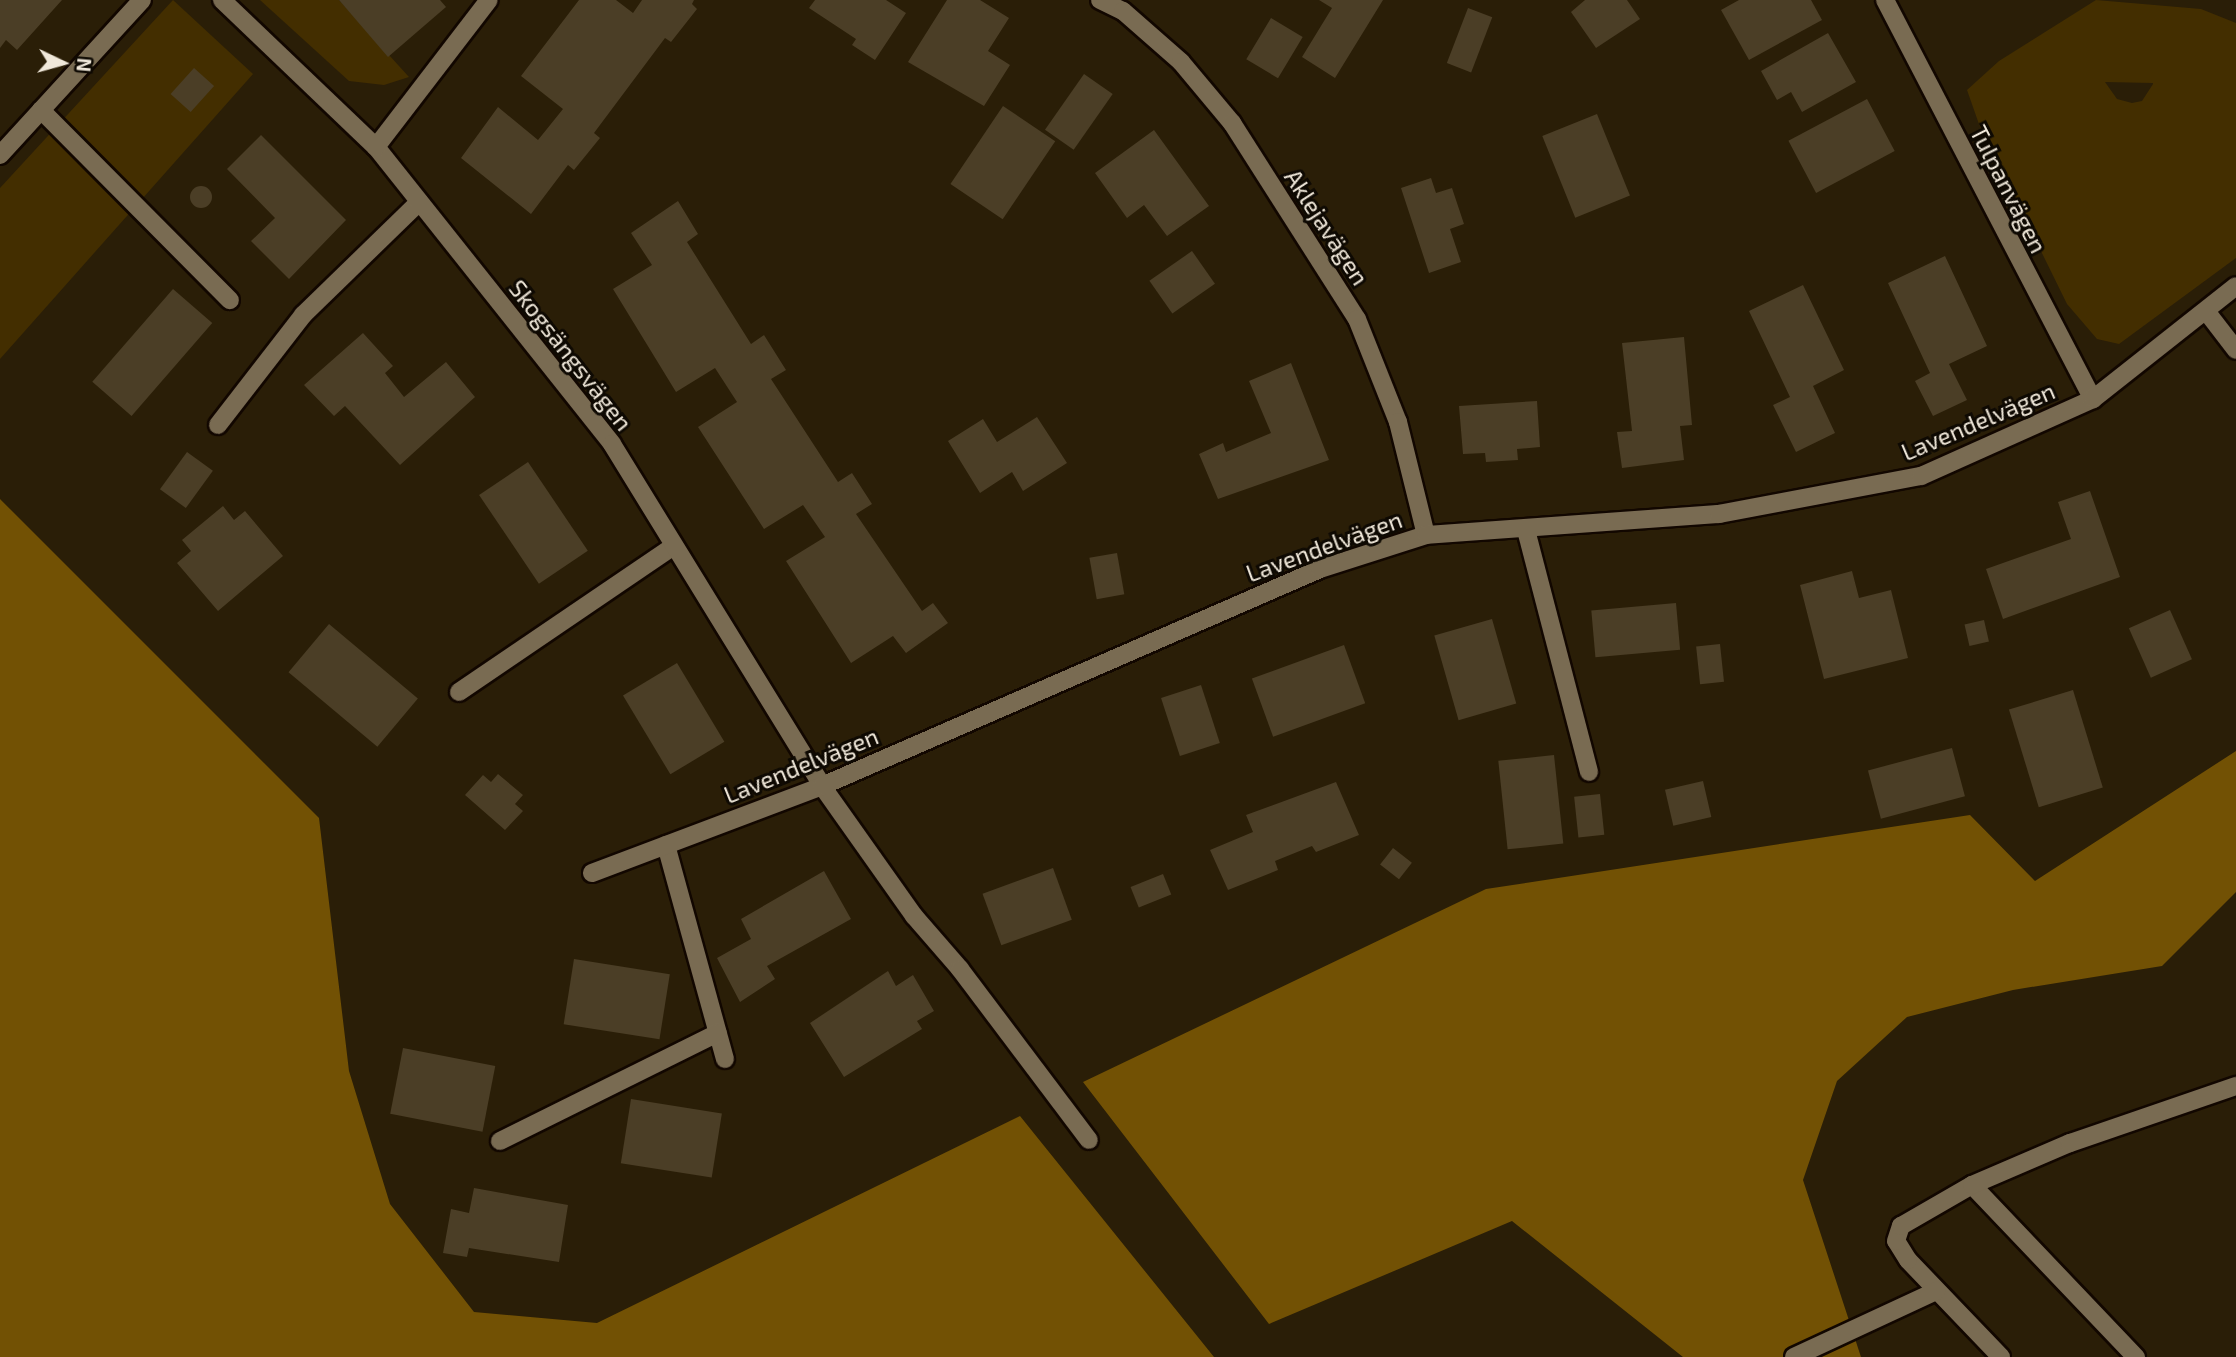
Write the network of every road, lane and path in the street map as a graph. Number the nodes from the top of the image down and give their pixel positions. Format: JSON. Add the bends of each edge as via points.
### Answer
{"nodes":[{"id":1,"x":142,"y":0,"type":"edge"},
{"id":2,"x":222,"y":0,"type":"edge"},
{"id":3,"x":489,"y":0,"type":"edge"},
{"id":4,"x":1100,"y":0,"type":"edge"},
{"id":5,"x":1885,"y":0,"type":"edge"},
{"id":6,"x":41,"y":110,"type":"junction"},
{"id":7,"x":376,"y":146,"type":"junction"},
{"id":8,"x":0,"y":155,"type":"edge"},
{"id":9,"x":419,"y":202,"type":"junction"},
{"id":10,"x":2236,"y":286,"type":"edge"},
{"id":11,"x":230,"y":300,"type":"dead end"},
{"id":12,"x":2206,"y":311,"type":"junction"},
{"id":13,"x":2236,"y":350,"type":"edge"},
{"id":14,"x":2093,"y":399,"type":"junction"},
{"id":15,"x":218,"y":425,"type":"dead end"},
{"id":16,"x":1526,"y":530,"type":"junction"},
{"id":17,"x":1426,"y":535,"type":"junction"},
{"id":18,"x":672,"y":547,"type":"junction"},
{"id":19,"x":458,"y":692,"type":"dead end"},
{"id":20,"x":1589,"y":772,"type":"dead end"},
{"id":21,"x":822,"y":786,"type":"junction"},
{"id":22,"x":666,"y":845,"type":"junction"},
{"id":23,"x":592,"y":873,"type":"dead end"},
{"id":24,"x":718,"y":1033,"type":"junction"},
{"id":25,"x":725,"y":1059,"type":"dead end"},
{"id":26,"x":2236,"y":1086,"type":"edge"},
{"id":27,"x":1089,"y":1140,"type":"dead end"},
{"id":28,"x":500,"y":1141,"type":"dead end"},
{"id":29,"x":1972,"y":1185,"type":"junction"},
{"id":30,"x":1936,"y":1291,"type":"junction"},
{"id":31,"x":1794,"y":1357,"type":"edge"},
{"id":32,"x":2001,"y":1357,"type":"edge"},
{"id":33,"x":2136,"y":1357,"type":"edge"}],
"edges":[{"from":1,"to":6,"type":"street"},
{"from":2,"to":7,"type":"street","name":"Skogsängsvägen"},
{"from":3,"to":7,"type":"street"},
{"from":4,"to":17,"type":"street","name":"Aklejavägen","via":[[1123,11],[1181,62],[1232,123],[1357,318],[1398,422]]},
{"from":5,"to":14,"type":"street","name":"Tulpanvägen"},
{"from":6,"to":8,"type":"street"},
{"from":6,"to":11,"type":"street"},
{"from":7,"to":9,"type":"street","name":"Skogsängsvägen"},
{"from":9,"to":15,"type":"street","via":[[303,315]]},
{"from":9,"to":18,"type":"street","name":"Skogsängsvägen","via":[[612,444]]},
{"from":10,"to":12,"type":"street","name":"Lavendelvägen"},
{"from":12,"to":13,"type":"street"},
{"from":12,"to":14,"type":"street","name":"Lavendelvägen"},
{"from":14,"to":16,"type":"street","name":"Lavendelvägen","via":[[1922,476],[1719,514]]},
{"from":16,"to":17,"type":"street","name":"Lavendelvägen"},
{"from":16,"to":20,"type":"street"},
{"from":17,"to":21,"type":"street","name":"Lavendelvägen","via":[[1320,569]]},
{"from":18,"to":19,"type":"street"},
{"from":18,"to":21,"type":"street","name":"Skogsängsvägen"},
{"from":21,"to":22,"type":"street","name":"Lavendelvägen"},
{"from":21,"to":27,"type":"street","name":"Skogsängsvägen","via":[[914,916],[960,969]]},
{"from":22,"to":23,"type":"street","name":"Lavendelvägen"},
{"from":22,"to":24,"type":"street"},
{"from":24,"to":25,"type":"street"},
{"from":24,"to":28,"type":"street"},
{"from":26,"to":29,"type":"street","via":[[2070,1143]]},
{"from":29,"to":30,"type":"street","via":[[1901,1226],[1896,1241]]},
{"from":29,"to":33,"type":"street"},
{"from":30,"to":31,"type":"street"},
{"from":30,"to":32,"type":"street"}]}
